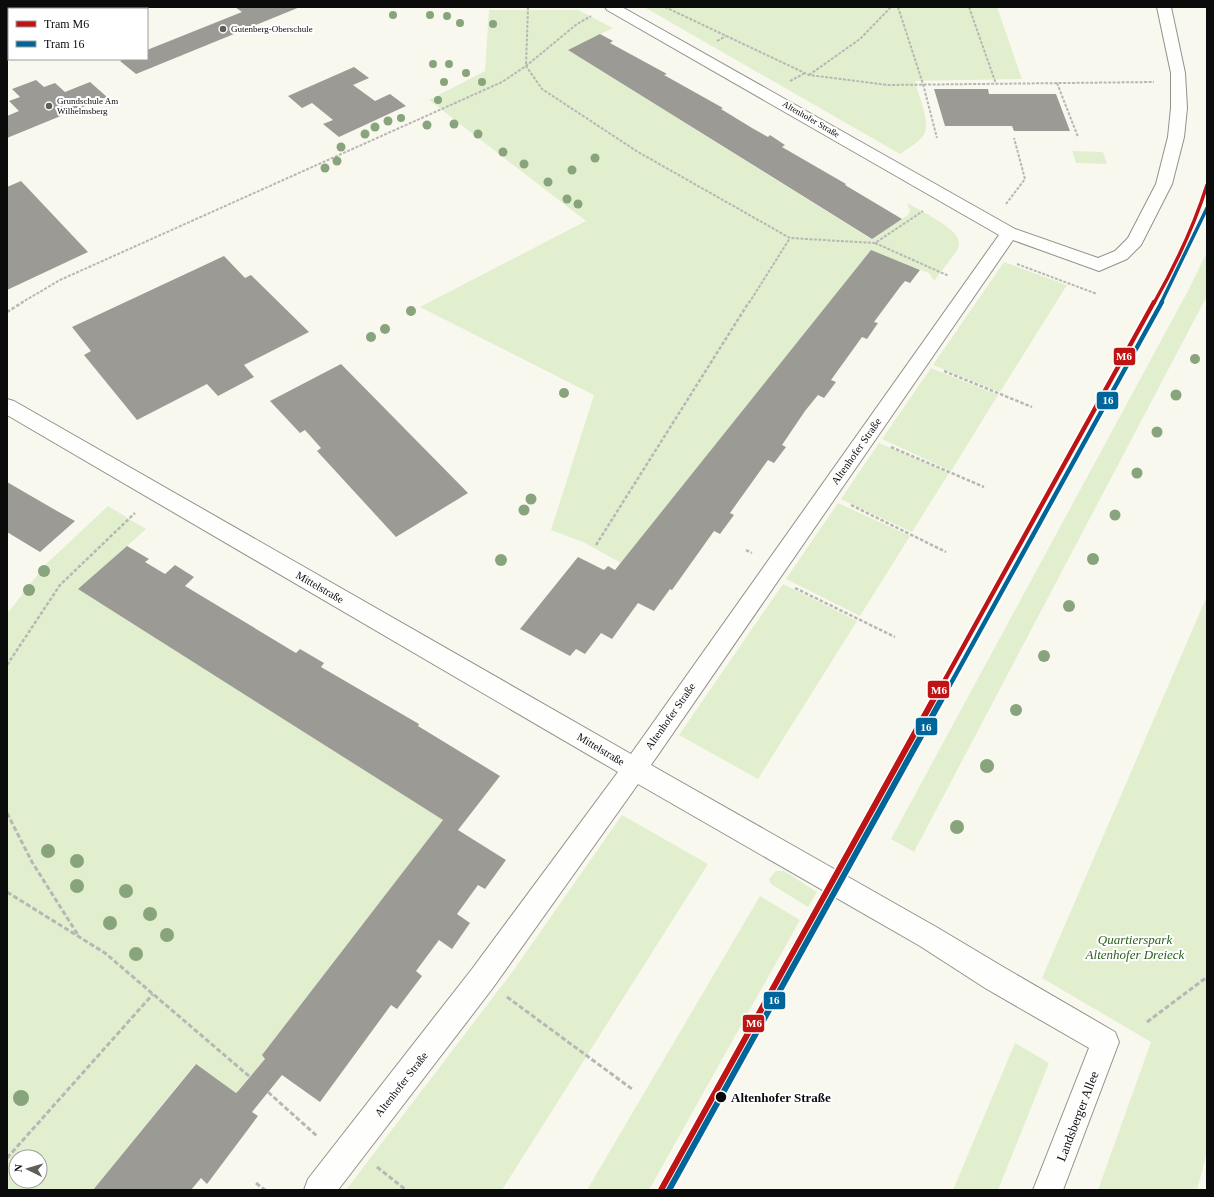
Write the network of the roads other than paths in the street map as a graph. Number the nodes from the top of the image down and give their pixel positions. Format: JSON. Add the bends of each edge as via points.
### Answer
{"nodes":[{"id":1,"x":612,"y":7,"type":"edge"},
{"id":2,"x":1164,"y":7,"type":"edge"},
{"id":3,"x":1009,"y":233,"type":"junction"},
{"id":4,"x":7,"y":406,"type":"edge"},
{"id":5,"x":633,"y":768,"type":"junction"},
{"id":6,"x":1105,"y":1042,"type":"joint"},
{"id":7,"x":319,"y":1190,"type":"edge"},
{"id":8,"x":1048,"y":1190,"type":"edge"}],
"edges":[{"from":1,"to":3,"type":"street","name":"Altenhofer Straße"},
{"from":2,"to":3,"type":"street","name":"Altenhofer Straße","via":[[1178,73],[1177,130],[1164,184],[1135,241],[1120,255],[1098,266]]},
{"from":3,"to":5,"type":"street","name":"Altenhofer Straße"},
{"from":4,"to":5,"type":"street","name":"Mittelstraße"},
{"from":5,"to":6,"type":"street","name":"Mittelstraße","via":[[929,936]]},
{"from":5,"to":7,"type":"street","name":"Altenhofer Straße","via":[[482,979]]},
{"from":6,"to":8,"type":"street","name":"Landsberger Allee"}]}
